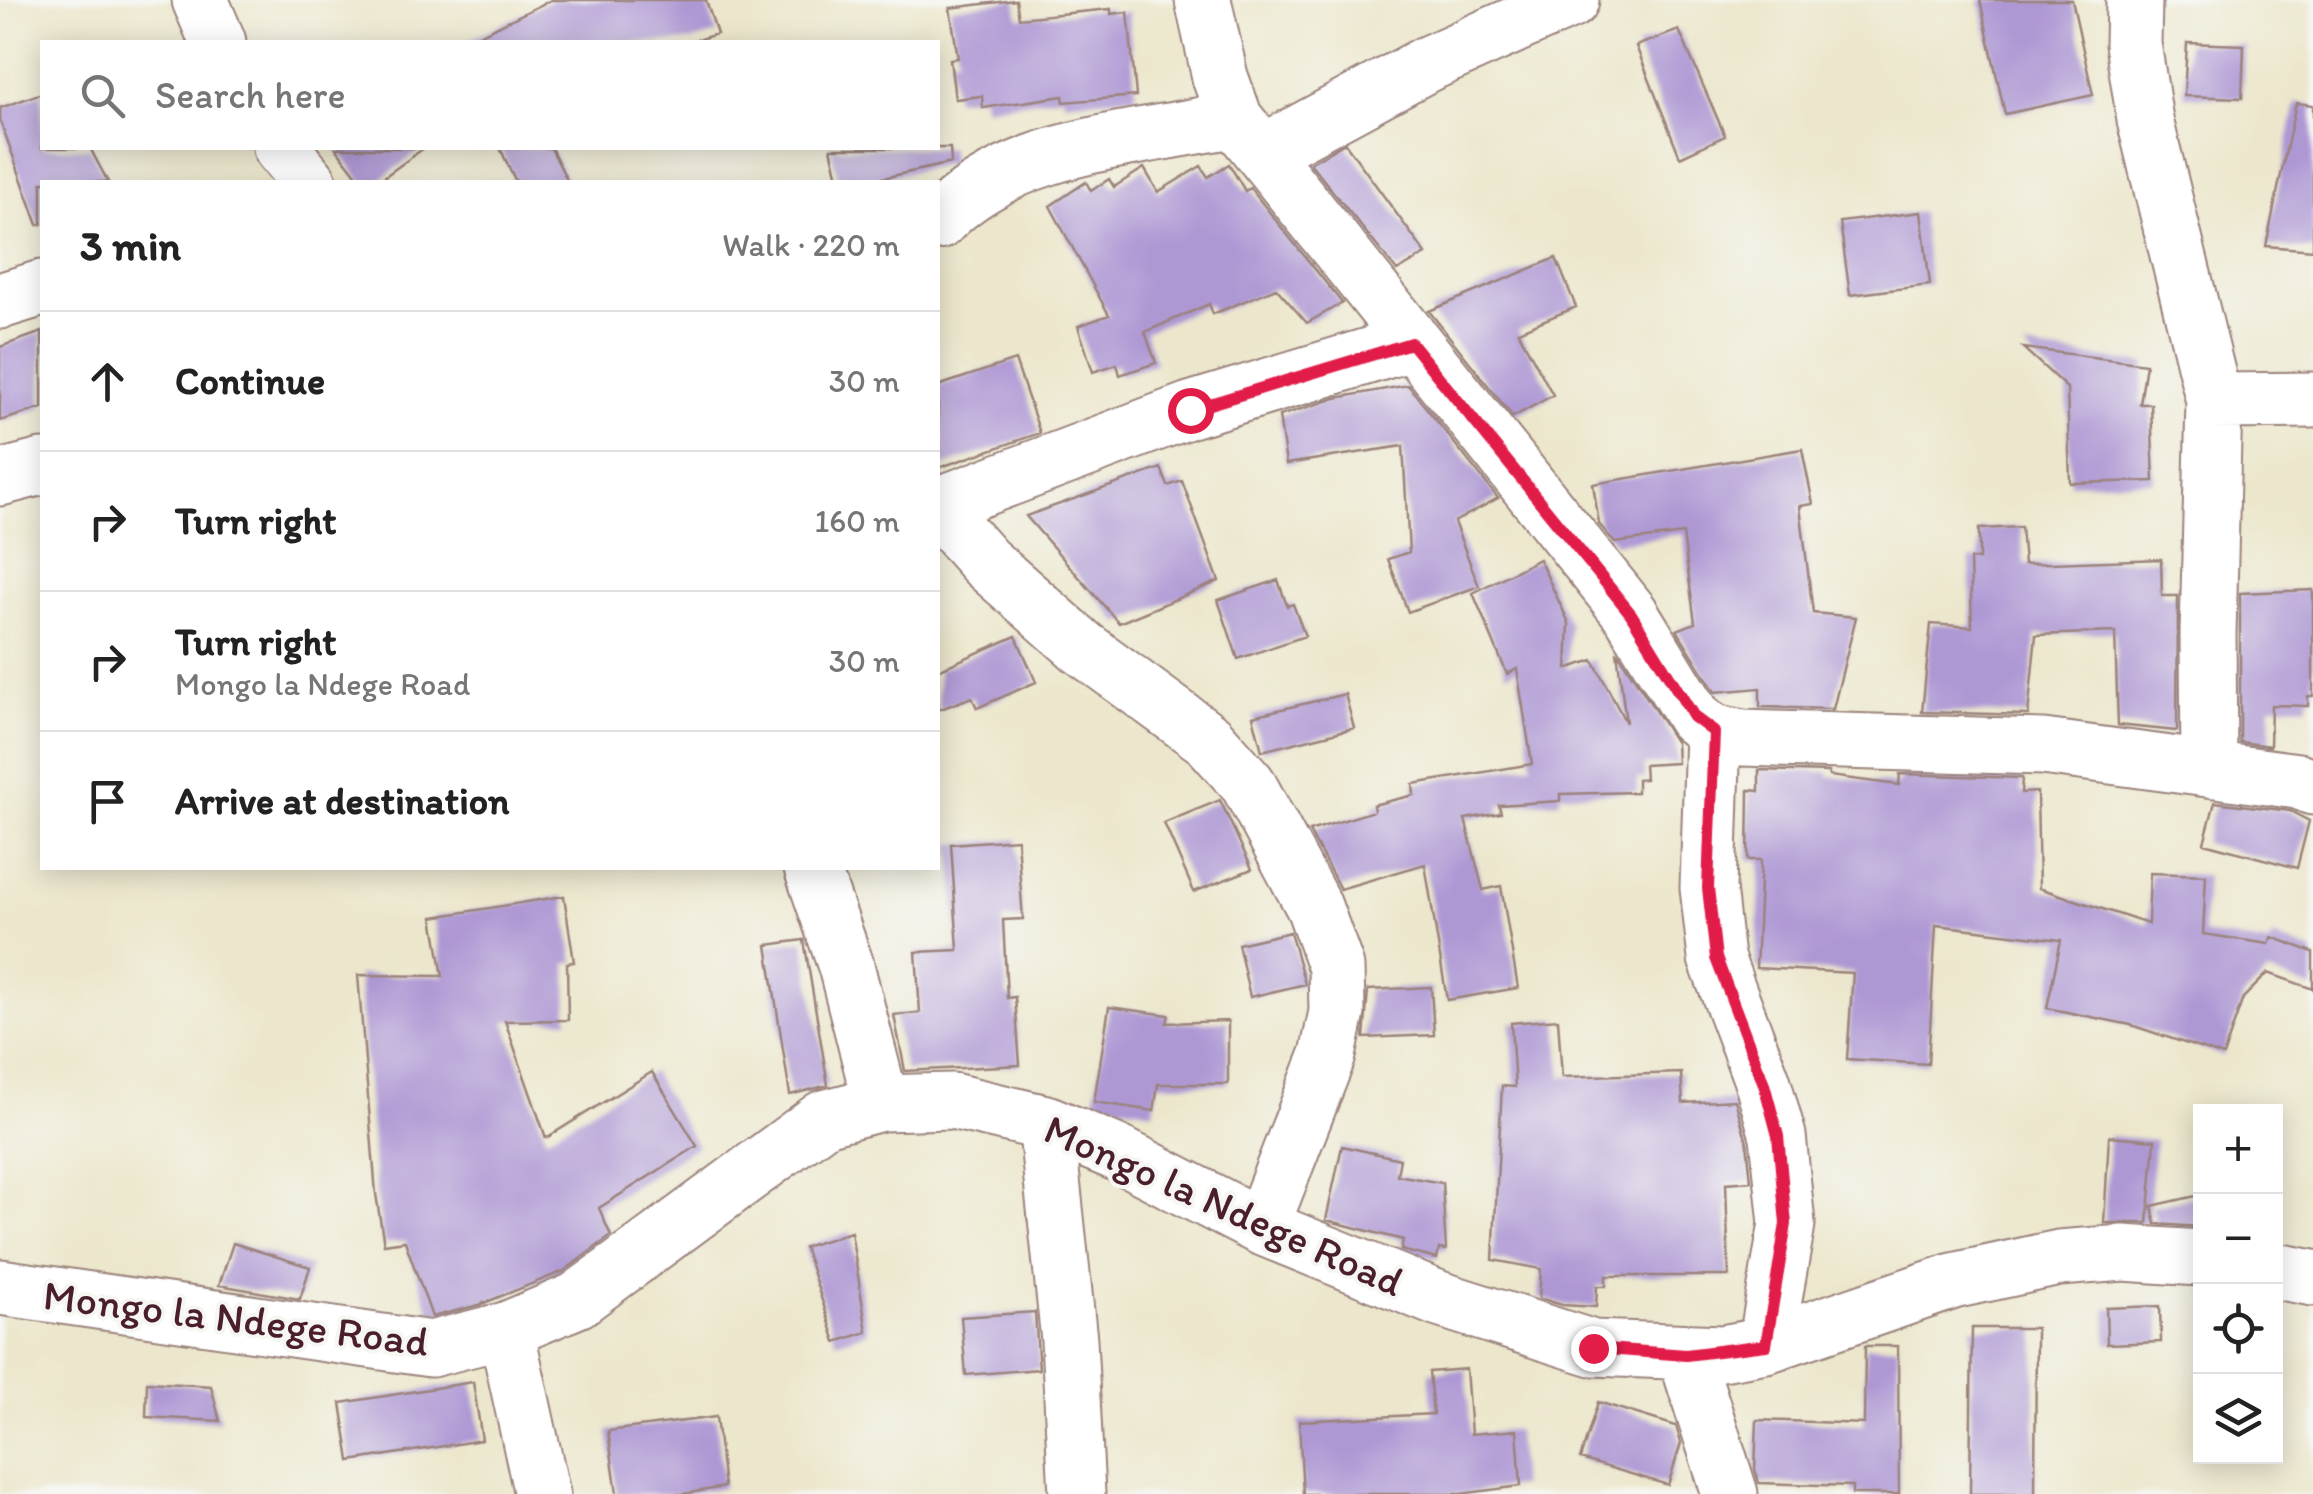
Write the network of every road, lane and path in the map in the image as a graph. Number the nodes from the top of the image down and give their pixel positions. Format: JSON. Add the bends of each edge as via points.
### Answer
{"nodes":[{"id":1,"x":200,"y":0,"type":"edge"},
{"id":2,"x":1203,"y":0,"type":"edge"},
{"id":3,"x":1571,"y":0,"type":"edge"},
{"id":4,"x":2134,"y":0,"type":"edge"},
{"id":5,"x":217,"y":40,"type":"edge"},
{"id":6,"x":1248,"y":136,"type":"junction"},
{"id":7,"x":283,"y":150,"type":"edge"},
{"id":8,"x":307,"y":180,"type":"edge"},
{"id":9,"x":940,"y":220,"type":"edge"},
{"id":10,"x":40,"y":289,"type":"edge"},
{"id":11,"x":0,"y":301,"type":"edge"},
{"id":12,"x":1411,"y":343,"type":"junction"},
{"id":13,"x":2313,"y":400,"type":"edge"},
{"id":14,"x":2214,"y":401,"type":"junction"},
{"id":15,"x":40,"y":468,"type":"edge"},
{"id":16,"x":0,"y":478,"type":"edge"},
{"id":17,"x":940,"y":506,"type":"edge"},
{"id":18,"x":940,"y":509,"type":"edge"},
{"id":19,"x":1714,"y":732,"type":"junction"},
{"id":20,"x":2210,"y":769,"type":"junction"},
{"id":21,"x":2313,"y":787,"type":"edge"},
{"id":22,"x":813,"y":870,"type":"edge"},
{"id":23,"x":881,"y":1103,"type":"junction"},
{"id":24,"x":1046,"y":1123,"type":"junction"},
{"id":25,"x":1261,"y":1227,"type":"junction"},
{"id":26,"x":2193,"y":1258,"type":"edge"},
{"id":27,"x":2283,"y":1272,"type":"edge"},
{"id":28,"x":2313,"y":1278,"type":"edge"},
{"id":29,"x":0,"y":1289,"type":"edge"},
{"id":30,"x":506,"y":1330,"type":"junction"},
{"id":31,"x":1766,"y":1345,"type":"junction"},
{"id":32,"x":1686,"y":1355,"type":"junction"},
{"id":33,"x":542,"y":1494,"type":"edge"},
{"id":34,"x":1077,"y":1494,"type":"edge"},
{"id":35,"x":1730,"y":1494,"type":"edge"}],
"edges":[{"from":1,"to":5,"type":"street"},
{"from":2,"to":6,"type":"street","via":[[1220,77]]},
{"from":3,"to":6,"type":"street"},
{"from":4,"to":14,"type":"street","via":[[2133,44],[2145,120]]},
{"from":6,"to":9,"type":"street","via":[[1031,161],[988,179]]},
{"from":6,"to":12,"type":"street"},
{"from":7,"to":8,"type":"street"},
{"from":10,"to":11,"type":"street"},
{"from":12,"to":17,"type":"street","via":[[1190,410]]},
{"from":12,"to":19,"type":"street","via":[[1631,614],[1694,717]]},
{"from":13,"to":14,"type":"street"},
{"from":14,"to":20,"type":"street"},
{"from":15,"to":16,"type":"street"},
{"from":18,"to":25,"type":"street","via":[[985,562],[1082,648],[1209,740],[1248,784],[1314,907],[1336,967],[1338,1012],[1328,1055]]},
{"from":19,"to":20,"type":"street","via":[[2043,747]]},
{"from":19,"to":31,"type":"street","via":[[1708,888],[1716,958],[1778,1136],[1786,1224]]},
{"from":20,"to":21,"type":"street"},
{"from":22,"to":23,"type":"street"},
{"from":23,"to":24,"type":"street","name":"Mongo la Ndege Road","via":[[952,1101]]},
{"from":23,"to":30,"type":"street","name":"Mongo la Ndege Road","via":[[824,1118],[577,1300]]},
{"from":24,"to":25,"type":"street","name":"Mongo la Ndege Road"},
{"from":24,"to":34,"type":"street"},
{"from":25,"to":32,"type":"street","name":"Mongo la Ndege Road","via":[[1439,1300],[1593,1348]]},
{"from":26,"to":31,"type":"street","name":"Mongo la Ndege Road","via":[[2059,1258],[1953,1281]]},
{"from":27,"to":28,"type":"street"},
{"from":29,"to":30,"type":"street","name":"Mongo la Ndege Road","via":[[431,1349]]},
{"from":30,"to":33,"type":"street"},
{"from":31,"to":32,"type":"street","name":"Mongo la Ndege Road"},
{"from":32,"to":35,"type":"street"}]}
